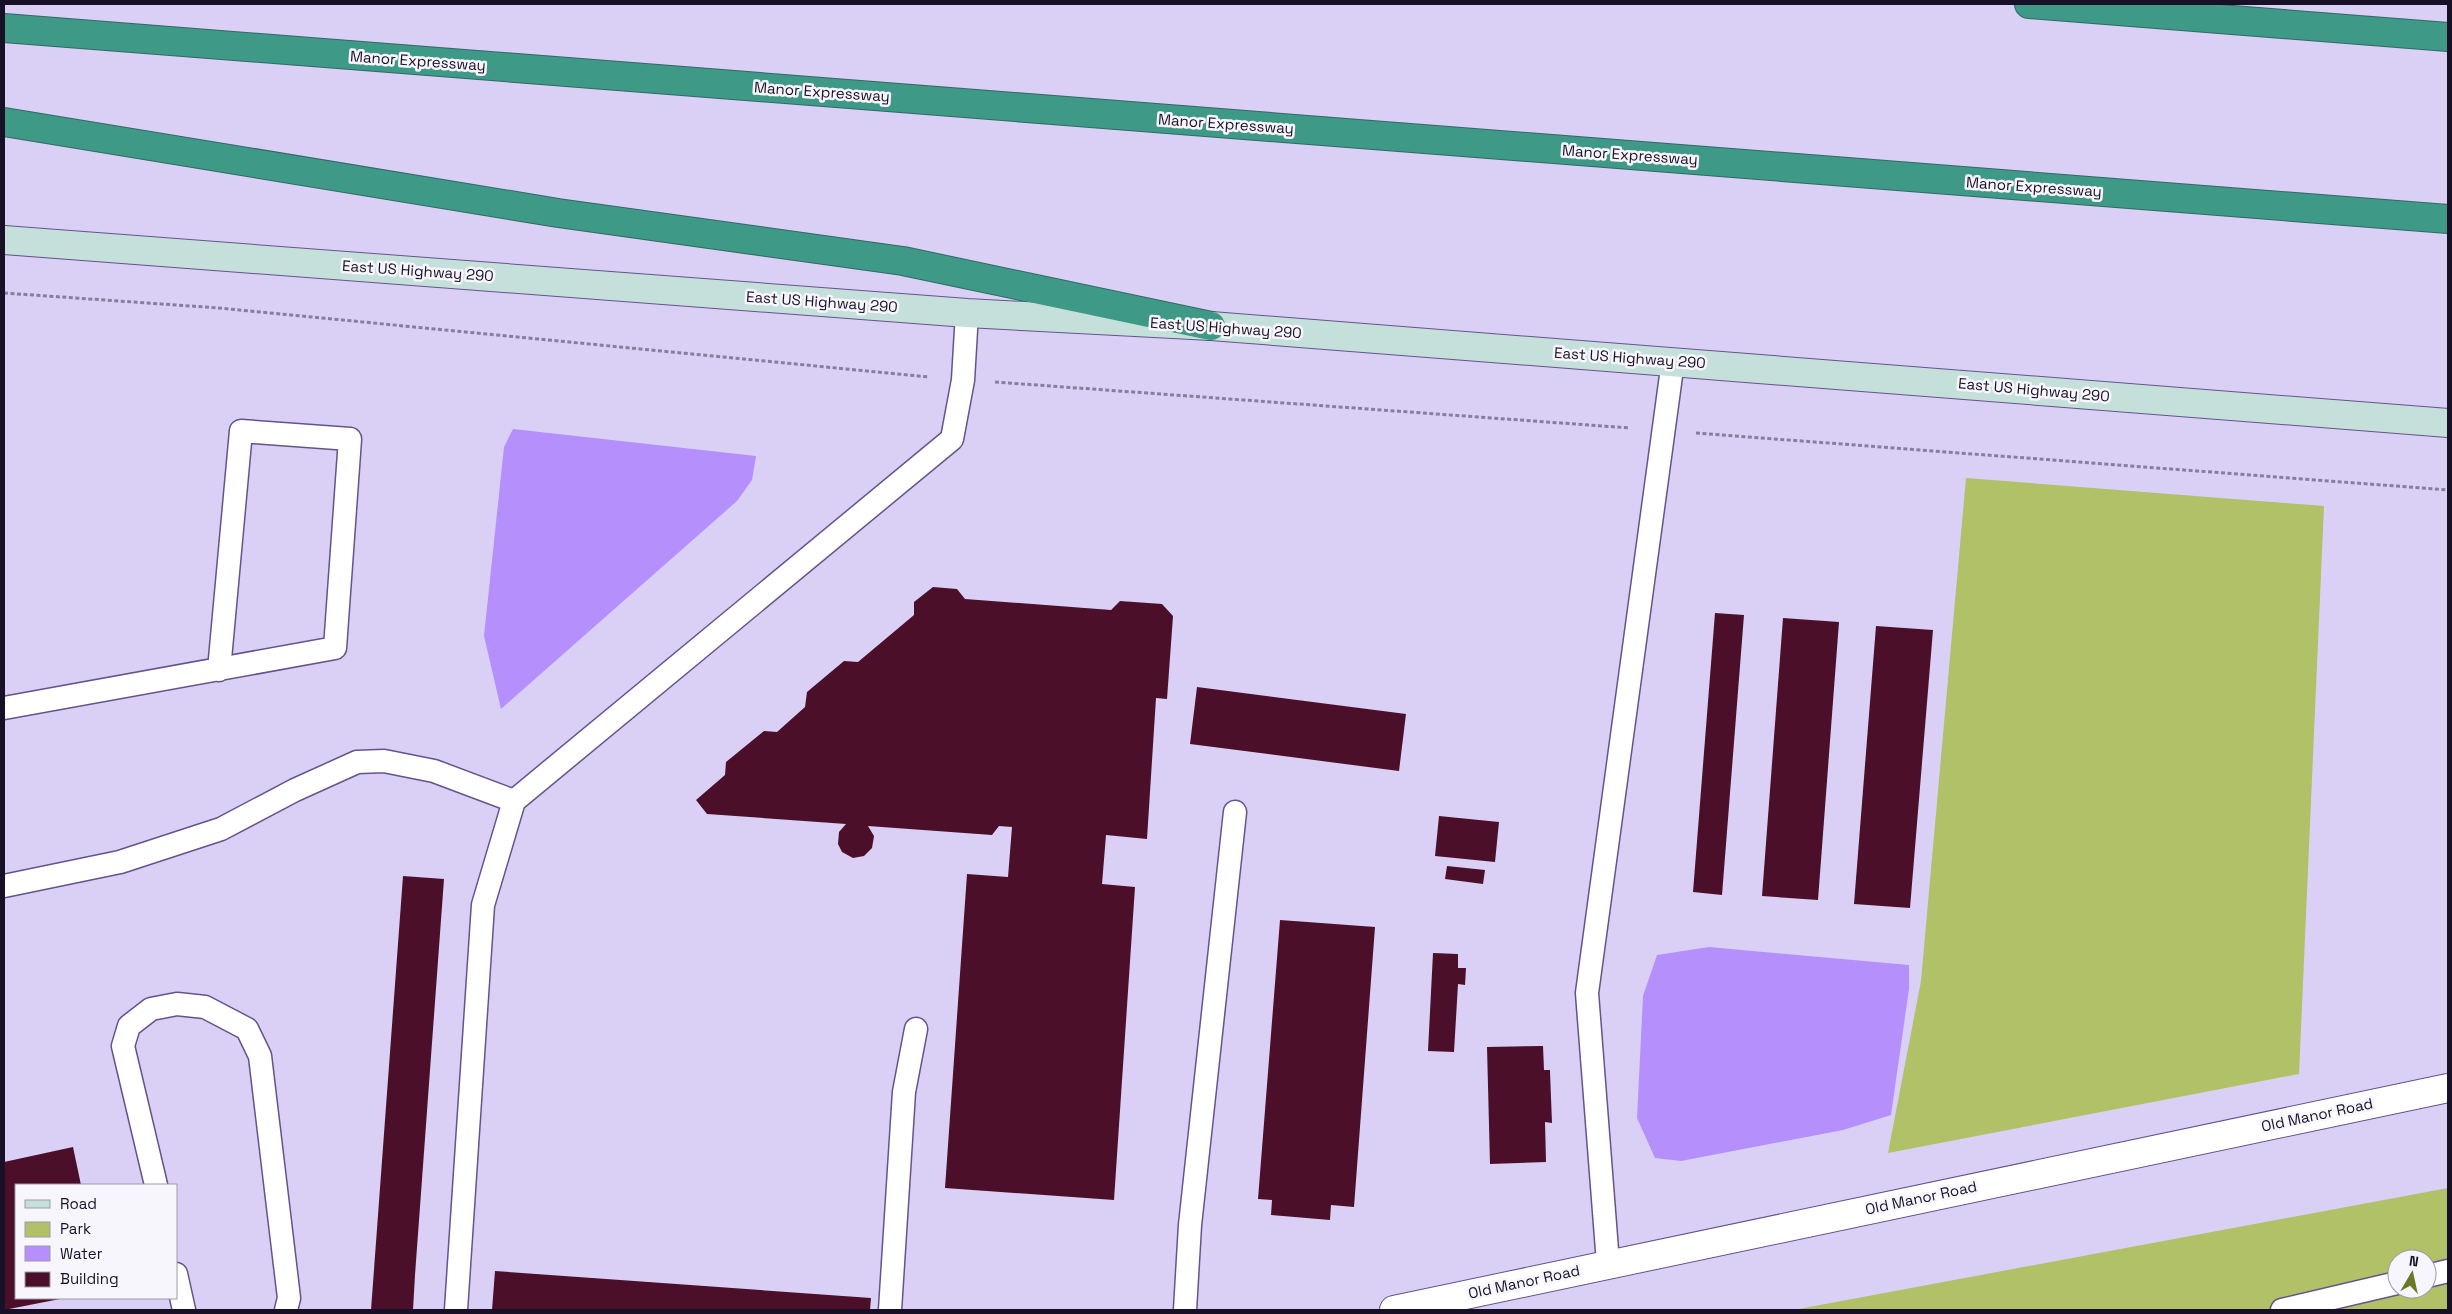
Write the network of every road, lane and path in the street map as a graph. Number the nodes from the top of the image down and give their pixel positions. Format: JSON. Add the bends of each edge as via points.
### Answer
{"nodes":[{"id":1,"x":2029,"y":4,"type":"edge"},
{"id":2,"x":4,"y":28,"type":"edge"},
{"id":3,"x":2448,"y":37,"type":"edge"},
{"id":4,"x":4,"y":122,"type":"edge"},
{"id":5,"x":2448,"y":220,"type":"edge"},
{"id":6,"x":4,"y":240,"type":"edge"},
{"id":7,"x":4,"y":293,"type":"edge"},
{"id":8,"x":967,"y":313,"type":"junction"},
{"id":9,"x":1210,"y":326,"type":"junction"},
{"id":10,"x":1673,"y":361,"type":"junction"},
{"id":11,"x":963,"y":380,"type":"junction"},
{"id":12,"x":2448,"y":423,"type":"edge"},
{"id":13,"x":1664,"y":430,"type":"junction"},
{"id":14,"x":2448,"y":490,"type":"edge"},
{"id":15,"x":219,"y":670,"type":"junction"},
{"id":16,"x":4,"y":708,"type":"edge"},
{"id":17,"x":514,"y":801,"type":"junction"},
{"id":18,"x":1236,"y":812,"type":"dead end"},
{"id":19,"x":4,"y":886,"type":"edge"},
{"id":20,"x":916,"y":1029,"type":"dead end"},
{"id":21,"x":2448,"y":1088,"type":"edge"},
{"id":22,"x":156,"y":1184,"type":"edge"},
{"id":23,"x":1608,"y":1263,"type":"junction"},
{"id":24,"x":178,"y":1283,"type":"edge"},
{"id":25,"x":2387,"y":1285,"type":"edge"},
{"id":26,"x":184,"y":1310,"type":"edge"},
{"id":27,"x":286,"y":1310,"type":"edge"},
{"id":28,"x":456,"y":1310,"type":"edge"},
{"id":29,"x":890,"y":1310,"type":"edge"},
{"id":30,"x":1185,"y":1310,"type":"edge"},
{"id":31,"x":1394,"y":1310,"type":"edge"},
{"id":32,"x":2282,"y":1310,"type":"edge"}],
"edges":[{"from":1,"to":3,"type":"highway"},
{"from":2,"to":5,"type":"highway","name":"Manor Expressway"},
{"from":4,"to":9,"type":"highway","via":[[558,213],[903,261]]},
{"from":6,"to":8,"type":"main road","name":"East US Highway 290"},
{"from":7,"to":11,"type":"path","via":[[219,308]]},
{"from":8,"to":9,"type":"main road","name":"East US Highway 290"},
{"from":8,"to":11,"type":"lane"},
{"from":9,"to":10,"type":"main road","name":"East US Highway 290"},
{"from":10,"to":12,"type":"main road","name":"East US Highway 290"},
{"from":10,"to":13,"type":"lane"},
{"from":11,"to":13,"type":"path"},
{"from":11,"to":17,"type":"lane","via":[[952,439]]},
{"from":13,"to":14,"type":"path"},
{"from":13,"to":23,"type":"lane","via":[[1587,993]]},
{"from":15,"to":15,"type":"lane","via":[[335,648],[350,439],[241,431]]},
{"from":15,"to":16,"type":"lane"},
{"from":17,"to":19,"type":"lane","via":[[434,771],[384,761],[357,762],[221,829],[120,862]]},
{"from":17,"to":28,"type":"lane","via":[[483,905]]},
{"from":18,"to":30,"type":"lane","via":[[1190,1225]]},
{"from":20,"to":29,"type":"lane","via":[[904,1092]]},
{"from":21,"to":23,"type":"street","name":"Old Manor Road"},
{"from":22,"to":27,"type":"lane","via":[[123,1046],[129,1026],[152,1009],[177,1004],[205,1007],[247,1029],[260,1056],[289,1298]]},
{"from":23,"to":31,"type":"street","name":"Old Manor Road"},
{"from":24,"to":26,"type":"lane"},
{"from":25,"to":32,"type":"lane"}]}
